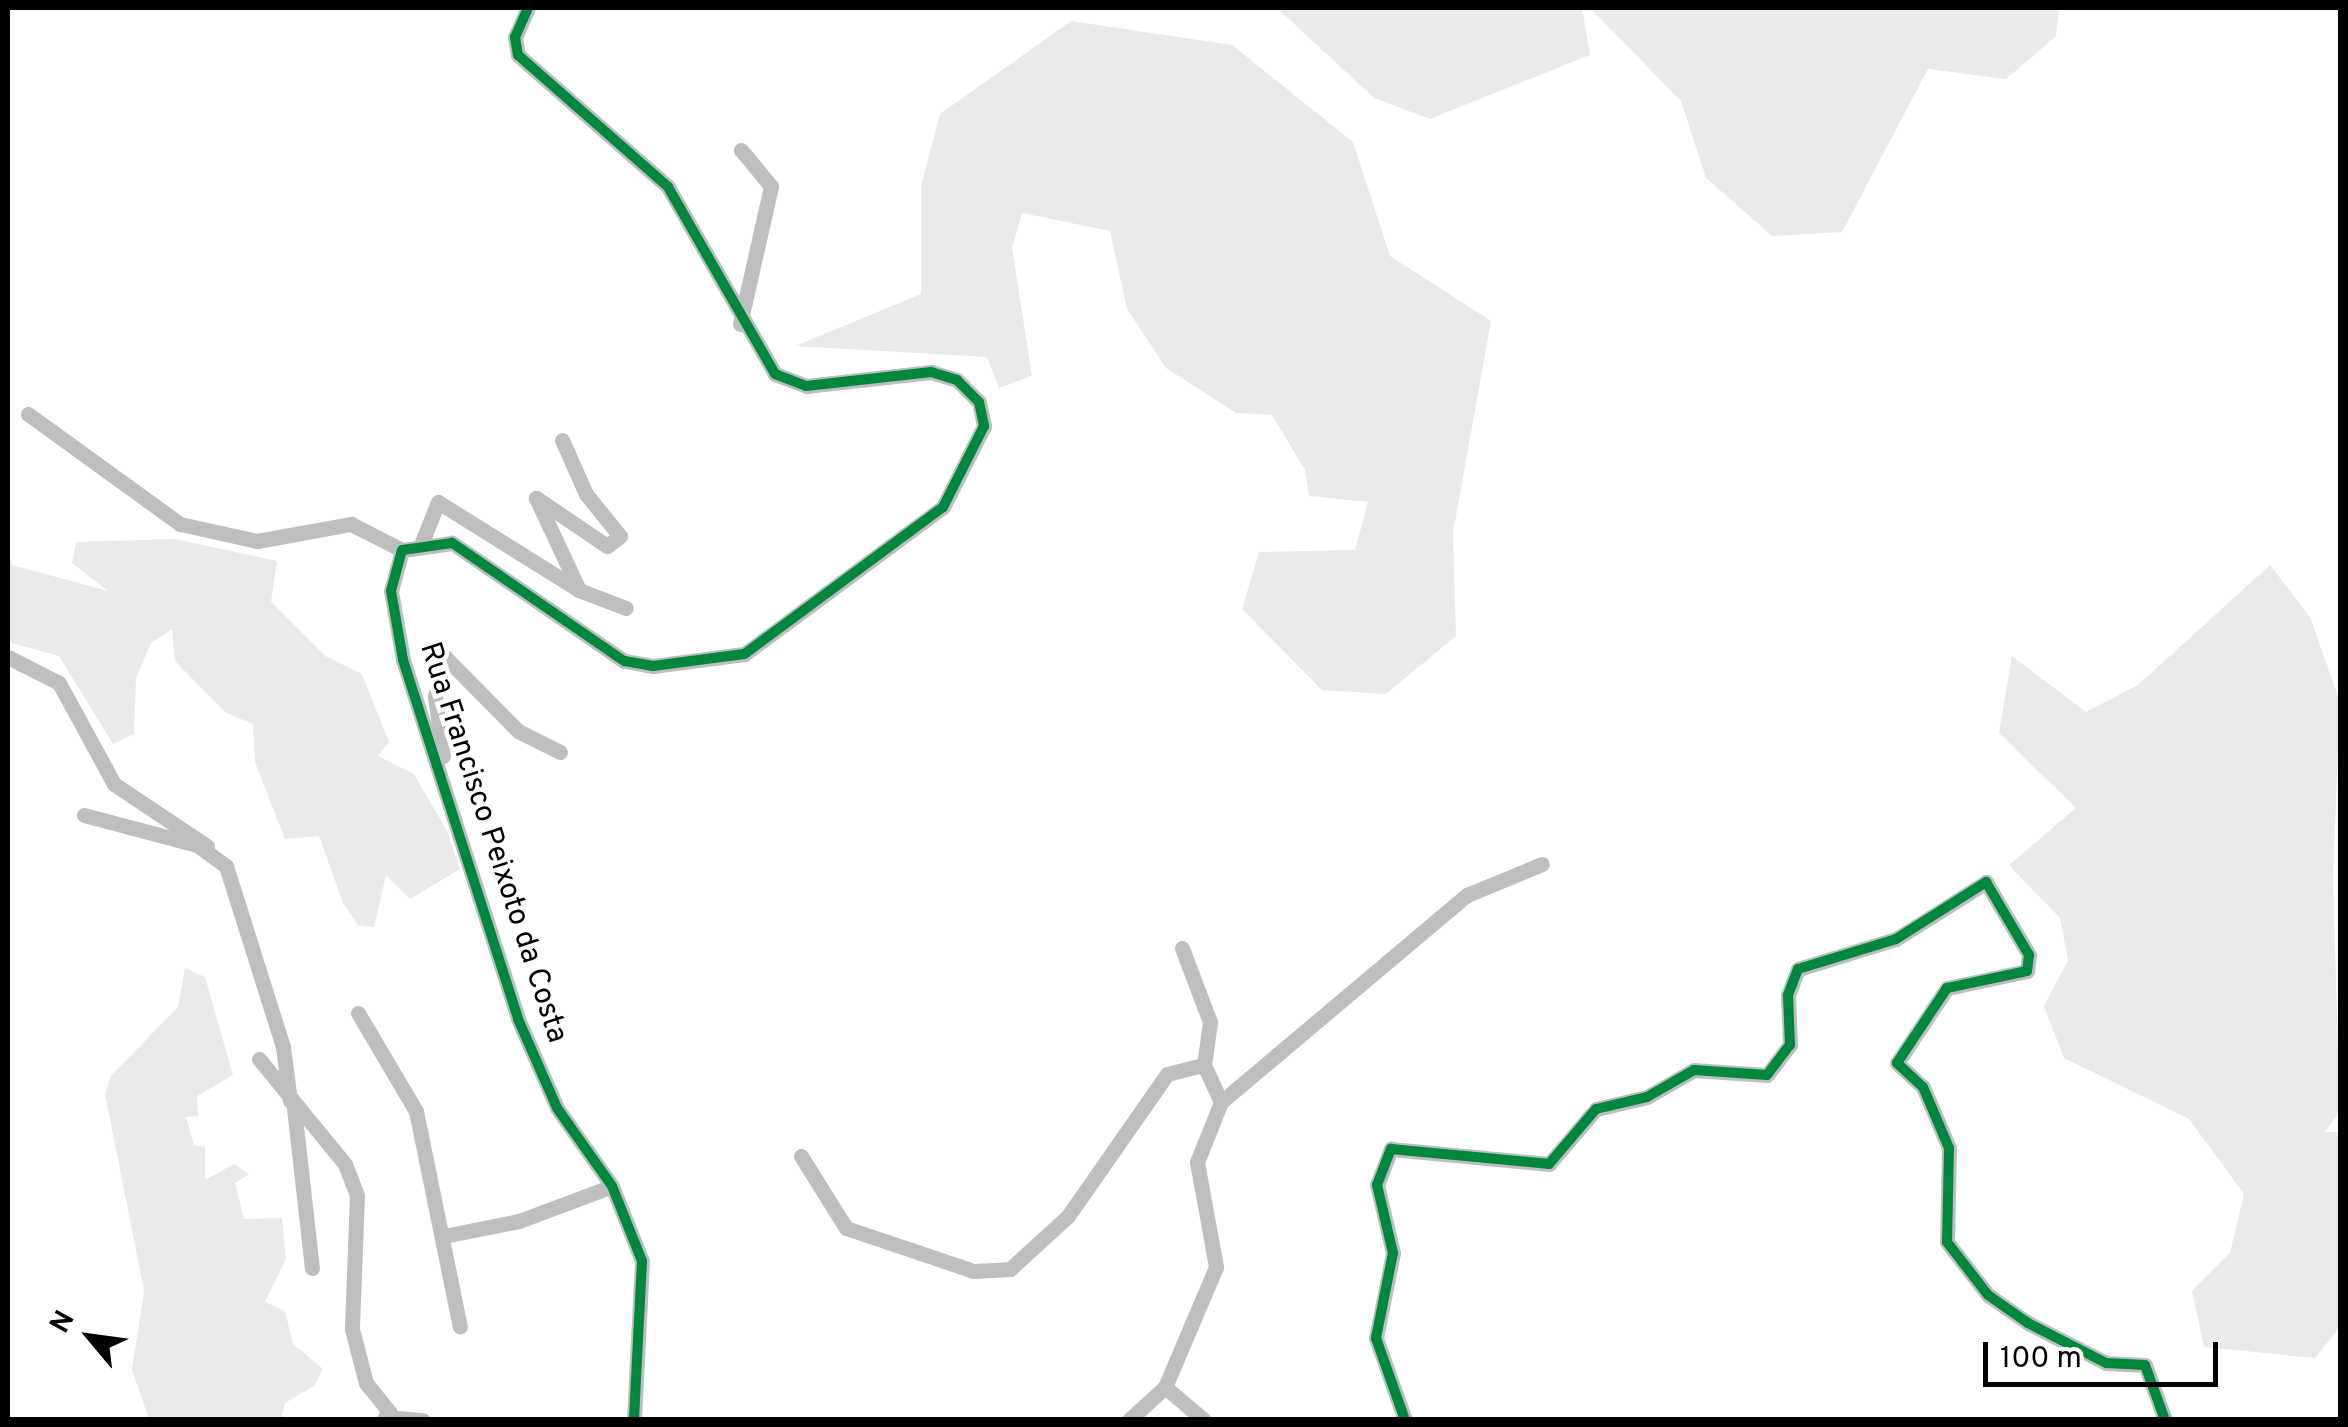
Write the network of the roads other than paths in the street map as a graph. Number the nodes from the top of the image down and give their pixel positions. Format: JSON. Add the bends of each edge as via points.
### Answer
{"nodes":[{"id":1,"x":528,"y":8,"type":"edge"},
{"id":2,"x":741,"y":150,"type":"dead end"},
{"id":3,"x":740,"y":324,"type":"junction"},
{"id":4,"x":28,"y":414,"type":"dead end"},
{"id":5,"x":562,"y":440,"type":"dead end"},
{"id":6,"x":422,"y":542,"type":"junction"},
{"id":7,"x":402,"y":550,"type":"junction"},
{"id":8,"x":578,"y":590,"type":"junction"},
{"id":9,"x":626,"y":608,"type":"dead end"},
{"id":10,"x":8,"y":657,"type":"edge"},
{"id":11,"x":560,"y":752,"type":"dead end"},
{"id":12,"x":445,"y":780,"type":"junction"},
{"id":13,"x":84,"y":816,"type":"dead end"},
{"id":14,"x":213,"y":852,"type":"junction"},
{"id":15,"x":1542,"y":864,"type":"dead end"},
{"id":16,"x":1182,"y":948,"type":"dead end"},
{"id":17,"x":358,"y":1013,"type":"dead end"},
{"id":18,"x":259,"y":1059,"type":"dead end"},
{"id":19,"x":1204,"y":1065,"type":"junction"},
{"id":20,"x":1221,"y":1102,"type":"junction"},
{"id":21,"x":292,"y":1105,"type":"junction"},
{"id":22,"x":802,"y":1156,"type":"dead end"},
{"id":23,"x":612,"y":1186,"type":"junction"},
{"id":24,"x":444,"y":1236,"type":"junction"},
{"id":25,"x":312,"y":1268,"type":"dead end"},
{"id":26,"x":460,"y":1327,"type":"dead end"},
{"id":27,"x":1165,"y":1387,"type":"junction"},
{"id":28,"x":386,"y":1416,"type":"edge"},
{"id":29,"x":423,"y":1420,"type":"edge"},
{"id":30,"x":634,"y":1420,"type":"edge"},
{"id":31,"x":1128,"y":1420,"type":"edge"},
{"id":32,"x":1204,"y":1420,"type":"edge"},
{"id":33,"x":1405,"y":1420,"type":"edge"},
{"id":34,"x":2165,"y":1420,"type":"edge"}],
"edges":[{"from":1,"to":3,"type":"street","via":[[518,55],[668,188]]},
{"from":2,"to":3,"type":"street","via":[[771,186]]},
{"from":3,"to":6,"type":"street","via":[[767,366],[806,386],[931,372],[958,380],[979,402],[984,426],[943,508],[785,632],[744,654],[700,663],[624,661],[452,543]]},
{"from":4,"to":7,"type":"street","via":[[180,524],[258,542],[370,526]]},
{"from":5,"to":8,"type":"street","via":[[586,494],[620,536],[607,546],[536,498]]},
{"from":6,"to":7,"type":"street"},
{"from":6,"to":8,"type":"street","via":[[438,502]]},
{"from":7,"to":12,"type":"street","name":"Rua Francisco Peixoto da Costa","via":[[391,591],[403,660]]},
{"from":8,"to":9,"type":"street"},
{"from":10,"to":14,"type":"street","via":[[59,684],[114,784]]},
{"from":11,"to":12,"type":"street","via":[[518,731],[446,658],[435,696]]},
{"from":12,"to":23,"type":"street","name":"Rua Francisco Peixoto da Costa","via":[[518,1019],[557,1108]]},
{"from":13,"to":14,"type":"street"},
{"from":14,"to":21,"type":"street","via":[[235,886],[283,1047]]},
{"from":15,"to":20,"type":"street","via":[[1467,895]]},
{"from":16,"to":19,"type":"street","via":[[1210,1022]]},
{"from":17,"to":24,"type":"street","via":[[416,1111]]},
{"from":18,"to":21,"type":"street"},
{"from":19,"to":20,"type":"street"},
{"from":19,"to":22,"type":"street","via":[[1167,1074],[1068,1216],[1010,1269],[974,1271],[846,1228]]},
{"from":20,"to":27,"type":"street","via":[[1197,1162],[1216,1266]]},
{"from":21,"to":25,"type":"street"},
{"from":21,"to":28,"type":"street","via":[[345,1164],[358,1196],[352,1329],[366,1383]]},
{"from":23,"to":24,"type":"street"},
{"from":23,"to":30,"type":"street","name":"Rua Francisco Peixoto da Costa","via":[[642,1261]]},
{"from":24,"to":26,"type":"street"},
{"from":27,"to":31,"type":"street"},
{"from":27,"to":32,"type":"street"},
{"from":28,"to":29,"type":"street"},
{"from":33,"to":34,"type":"street","via":[[1376,1338],[1392,1253],[1379,1163],[1406,1145],[1493,1165],[1549,1164],[1596,1109],[1706,1068],[1774,1071],[1790,1045],[1788,995],[1798,969],[1896,939],[1986,882],[2029,955],[2027,971],[1946,988],[1897,1063],[1924,1087],[1949,1148],[1947,1242],[1988,1295],[2028,1323],[2106,1363],[2145,1365]]}]}
